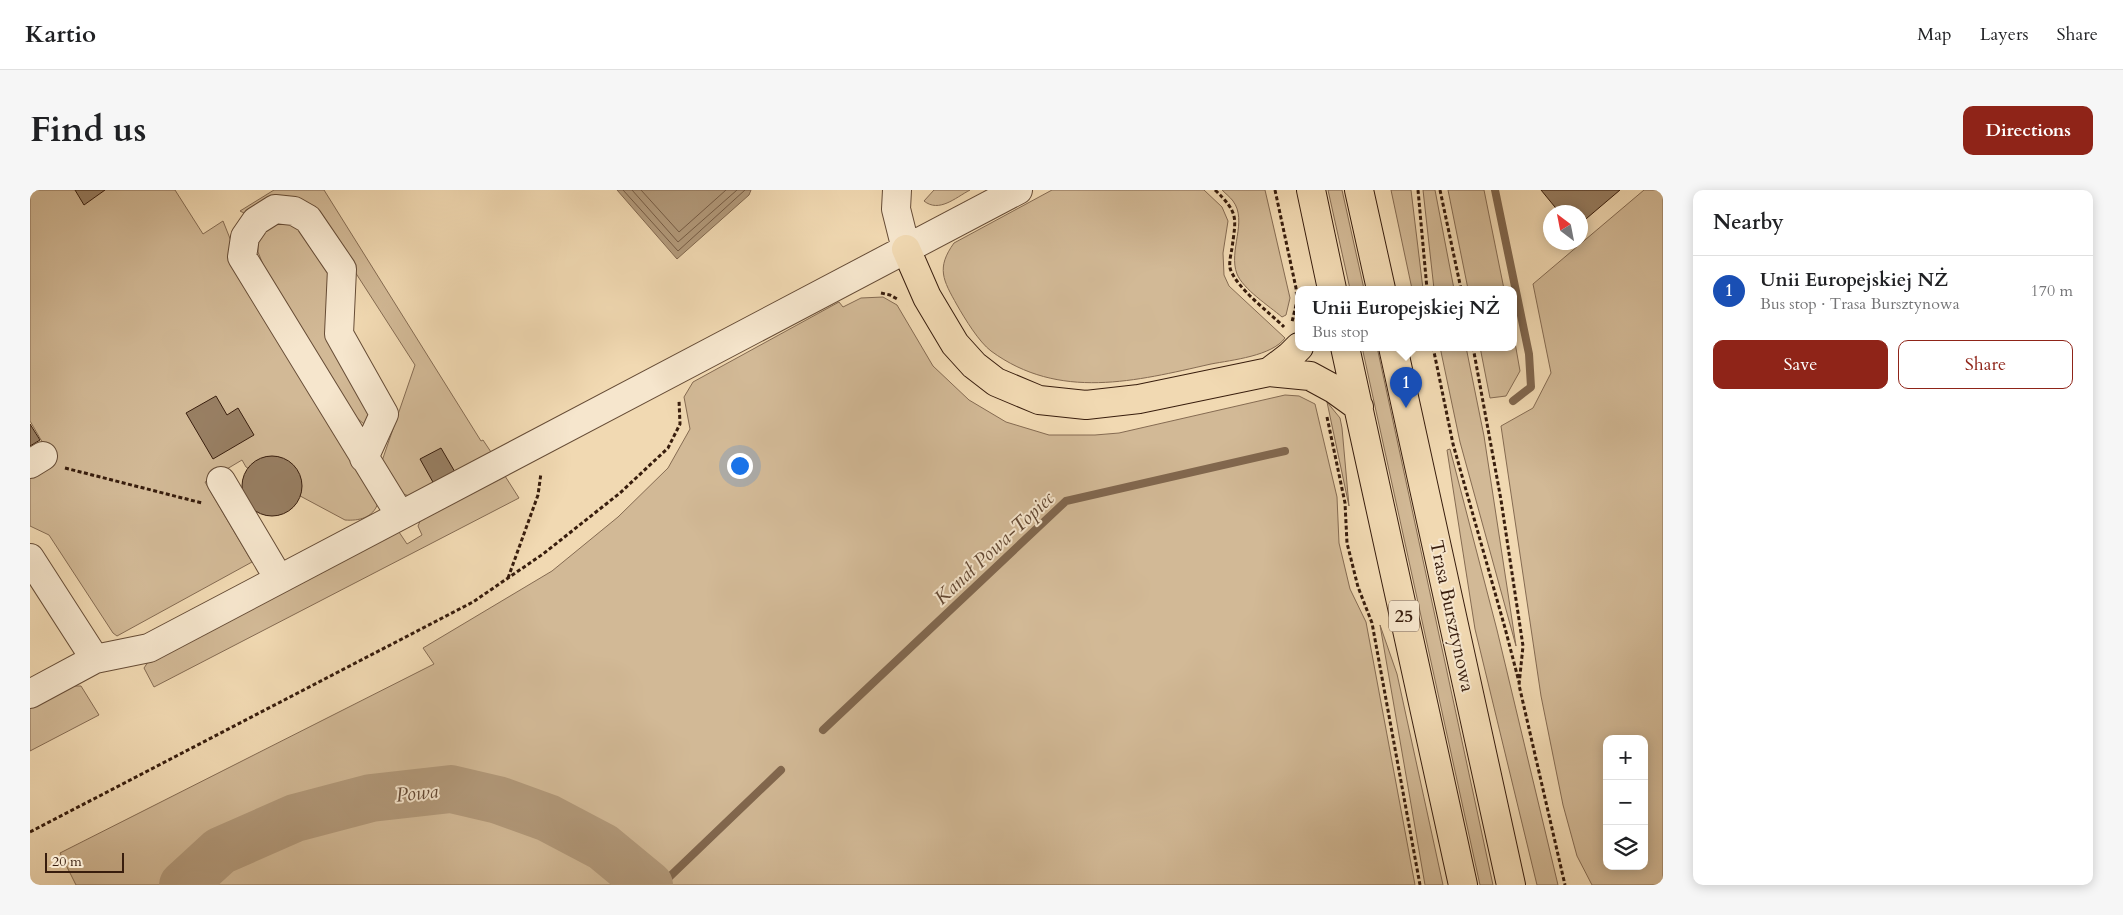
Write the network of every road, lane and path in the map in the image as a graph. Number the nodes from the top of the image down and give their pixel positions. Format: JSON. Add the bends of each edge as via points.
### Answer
{"nodes":[{"id":1,"x":897,"y":190,"type":"edge"},
{"id":2,"x":1018,"y":190,"type":"edge"},
{"id":3,"x":1215,"y":190,"type":"edge"},
{"id":4,"x":1275,"y":190,"type":"edge"},
{"id":5,"x":1311,"y":190,"type":"edge"},
{"id":6,"x":1359,"y":190,"type":"edge"},
{"id":7,"x":1418,"y":190,"type":"edge"},
{"id":8,"x":1440,"y":190,"type":"edge"},
{"id":9,"x":906,"y":249,"type":"junction"},
{"id":10,"x":1326,"y":281,"type":"edge"},
{"id":11,"x":1296,"y":286,"type":"edge"},
{"id":12,"x":1380,"y":286,"type":"edge"},
{"id":13,"x":1427,"y":286,"type":"edge"},
{"id":14,"x":1460,"y":286,"type":"edge"},
{"id":15,"x":1295,"y":315,"type":"edge"},
{"id":16,"x":1295,"y":351,"type":"edge"},
{"id":17,"x":1347,"y":351,"type":"edge"},
{"id":18,"x":1394,"y":351,"type":"edge"},
{"id":19,"x":1433,"y":351,"type":"edge"},
{"id":20,"x":1474,"y":351,"type":"edge"},
{"id":21,"x":1269,"y":372,"type":"junction"},
{"id":22,"x":668,"y":374,"type":"junction"},
{"id":23,"x":1359,"y":407,"type":"junction"},
{"id":24,"x":1326,"y":414,"type":"dead end"},
{"id":25,"x":544,"y":440,"type":"junction"},
{"id":26,"x":364,"y":458,"type":"junction"},
{"id":27,"x":37,"y":460,"type":"edge"},
{"id":28,"x":227,"y":490,"type":"joint"},
{"id":29,"x":400,"y":515,"type":"junction"},
{"id":30,"x":30,"y":558,"type":"edge"},
{"id":31,"x":508,"y":578,"type":"junction"},
{"id":32,"x":278,"y":579,"type":"junction"},
{"id":33,"x":95,"y":659,"type":"junction"},
{"id":34,"x":1519,"y":685,"type":"junction"},
{"id":35,"x":30,"y":694,"type":"edge"},
{"id":36,"x":30,"y":832,"type":"edge"},
{"id":37,"x":1420,"y":885,"type":"edge"},
{"id":38,"x":1463,"y":885,"type":"edge"},
{"id":39,"x":1511,"y":885,"type":"edge"},
{"id":40,"x":1565,"y":885,"type":"edge"}],
"edges":[{"from":1,"to":9,"type":"street","via":[[896,209]]},
{"from":2,"to":9,"type":"street"},
{"from":3,"to":15,"type":"path","via":[[1231,206],[1234,214],[1230,266],[1235,280],[1288,330]]},
{"from":4,"to":11,"type":"path"},
{"from":5,"to":10,"type":"main road"},
{"from":6,"to":12,"type":"main road"},
{"from":7,"to":13,"type":"path"},
{"from":8,"to":14,"type":"path"},
{"from":9,"to":21,"type":"main road","via":[[955,344],[996,382],[1039,400],[1086,405],[1139,399]]},
{"from":9,"to":22,"type":"street"},
{"from":16,"to":21,"type":"main road"},
{"from":17,"to":23,"type":"main road","number":"25"},
{"from":18,"to":39,"type":"main road","name":"Trasa Bursztynowa"},
{"from":19,"to":34,"type":"path","via":[[1453,444],[1506,628]]},
{"from":20,"to":34,"type":"path","via":[[1523,646]]},
{"from":21,"to":23,"type":"main road","via":[[1310,376]]},
{"from":22,"to":25,"type":"street"},
{"from":22,"to":31,"type":"path","via":[[679,398],[680,424],[668,448],[620,493],[544,554]]},
{"from":23,"to":38,"type":"main road","number":"25"},
{"from":24,"to":37,"type":"path","via":[[1345,503],[1347,543],[1372,624]]},
{"from":25,"to":29,"type":"street"},
{"from":25,"to":31,"type":"path","via":[[538,495]]},
{"from":26,"to":26,"type":"street","via":[[242,256],[245,237],[256,221],[275,209],[294,211],[308,219],[342,269],[339,334],[384,414]]},
{"from":26,"to":29,"type":"street"},
{"from":27,"to":28,"type":"path","via":[[219,508]]},
{"from":28,"to":32,"type":"street"},
{"from":29,"to":32,"type":"street"},
{"from":30,"to":33,"type":"street"},
{"from":31,"to":36,"type":"path","via":[[465,606]]},
{"from":32,"to":33,"type":"street","via":[[149,648]]},
{"from":33,"to":35,"type":"street"},
{"from":34,"to":40,"type":"path"}]}
